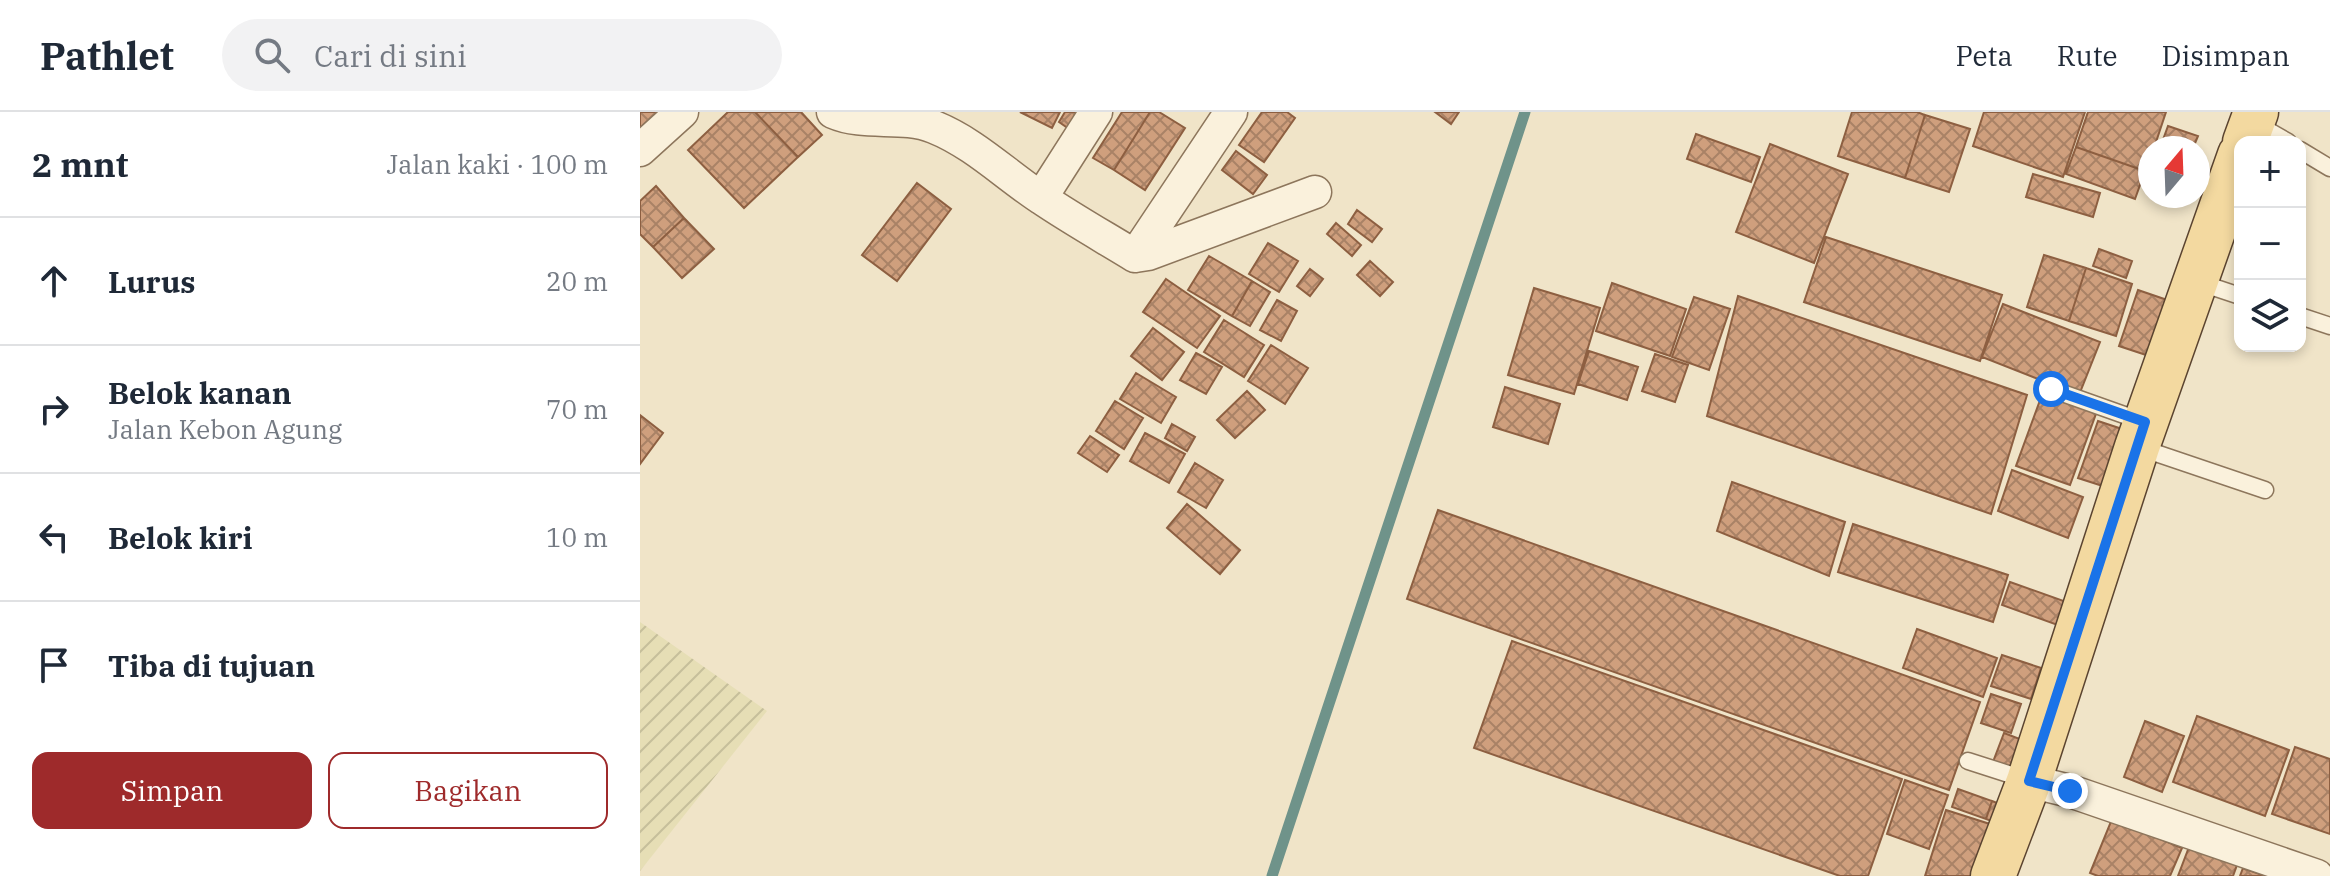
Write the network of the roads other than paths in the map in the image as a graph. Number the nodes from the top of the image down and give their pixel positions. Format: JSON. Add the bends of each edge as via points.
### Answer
{"nodes":[{"id":1,"x":682,"y":112,"type":"edge"},
{"id":2,"x":833,"y":112,"type":"edge"},
{"id":3,"x":1096,"y":112,"type":"edge"},
{"id":4,"x":1231,"y":112,"type":"edge"},
{"id":5,"x":2256,"y":135,"type":"edge"},
{"id":6,"x":640,"y":150,"type":"edge"},
{"id":7,"x":2306,"y":154,"type":"edge"},
{"id":8,"x":2330,"y":168,"type":"edge"},
{"id":9,"x":1315,"y":192,"type":"dead end"},
{"id":10,"x":1041,"y":198,"type":"junction"},
{"id":11,"x":1135,"y":256,"type":"junction"},
{"id":12,"x":2197,"y":282,"type":"junction"},
{"id":13,"x":2234,"y":294,"type":"edge"},
{"id":14,"x":2306,"y":318,"type":"edge"},
{"id":15,"x":2330,"y":326,"type":"edge"},
{"id":16,"x":2051,"y":389,"type":"dead end"},
{"id":17,"x":2141,"y":434,"type":"junction"},
{"id":18,"x":2265,"y":490,"type":"dead end"},
{"id":19,"x":1968,"y":761,"type":"dead end"},
{"id":20,"x":2029,"y":781,"type":"junction"},
{"id":21,"x":1993,"y":876,"type":"edge"},
{"id":22,"x":2317,"y":876,"type":"edge"}],
"edges":[{"from":1,"to":6,"type":"street"},
{"from":2,"to":10,"type":"street","via":[[847,119],[911,120],[934,127]]},
{"from":3,"to":10,"type":"street"},
{"from":4,"to":11,"type":"street"},
{"from":5,"to":12,"type":"main road"},
{"from":7,"to":8,"type":"lane"},
{"from":9,"to":11,"type":"street"},
{"from":10,"to":11,"type":"street"},
{"from":12,"to":13,"type":"lane"},
{"from":12,"to":17,"type":"main road"},
{"from":14,"to":15,"type":"lane"},
{"from":16,"to":17,"type":"lane"},
{"from":17,"to":18,"type":"lane"},
{"from":17,"to":20,"type":"main road"},
{"from":19,"to":20,"type":"lane"},
{"from":20,"to":21,"type":"main road"},
{"from":20,"to":22,"type":"street"}]}
